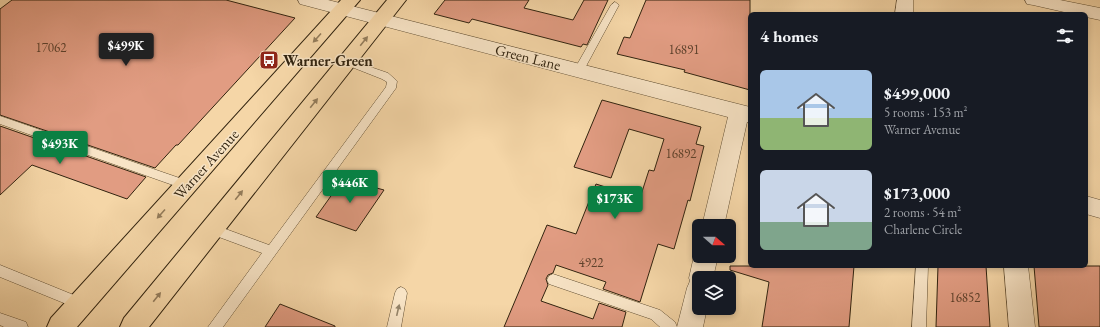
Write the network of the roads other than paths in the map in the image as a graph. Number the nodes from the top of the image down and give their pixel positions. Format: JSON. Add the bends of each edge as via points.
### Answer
{"nodes":[{"id":1,"x":306,"y":0,"type":"edge"},
{"id":2,"x":397,"y":0,"type":"edge"},
{"id":3,"x":905,"y":0,"type":"edge"},
{"id":4,"x":1033,"y":0,"type":"edge"},
{"id":5,"x":347,"y":5,"type":"edge"},
{"id":6,"x":615,"y":5,"type":"dead end"},
{"id":7,"x":904,"y":12,"type":"edge"},
{"id":8,"x":1100,"y":14,"type":"edge"},
{"id":9,"x":381,"y":20,"type":"junction"},
{"id":10,"x":347,"y":62,"type":"junction"},
{"id":11,"x":579,"y":70,"type":"junction"},
{"id":12,"x":745,"y":114,"type":"edge"},
{"id":13,"x":0,"y":120,"type":"edge"},
{"id":14,"x":187,"y":185,"type":"junction"},
{"id":15,"x":1088,"y":206,"type":"edge"},
{"id":16,"x":1100,"y":209,"type":"edge"},
{"id":17,"x":715,"y":219,"type":"edge"},
{"id":18,"x":212,"y":229,"type":"junction"},
{"id":19,"x":271,"y":251,"type":"junction"},
{"id":20,"x":922,"y":268,"type":"edge"},
{"id":21,"x":1016,"y":268,"type":"edge"},
{"id":22,"x":0,"y":271,"type":"edge"},
{"id":23,"x":553,"y":280,"type":"dead end"},
{"id":24,"x":401,"y":293,"type":"dead end"},
{"id":25,"x":81,"y":304,"type":"junction"},
{"id":26,"x":693,"y":315,"type":"edge"},
{"id":27,"x":0,"y":318,"type":"edge"},
{"id":28,"x":21,"y":327,"type":"edge"},
{"id":29,"x":60,"y":327,"type":"edge"},
{"id":30,"x":133,"y":327,"type":"edge"},
{"id":31,"x":215,"y":327,"type":"edge"},
{"id":32,"x":394,"y":327,"type":"edge"},
{"id":33,"x":670,"y":327,"type":"edge"},
{"id":34,"x":690,"y":327,"type":"edge"},
{"id":35,"x":919,"y":327,"type":"edge"},
{"id":36,"x":1022,"y":327,"type":"edge"}],
"edges":[{"from":1,"to":5,"type":"street","name":"Green Lane"},
{"from":2,"to":9,"type":"main road"},
{"from":3,"to":7,"type":"street"},
{"from":4,"to":8,"type":"street"},
{"from":5,"to":9,"type":"street","name":"Green Lane"},
{"from":5,"to":14,"type":"main road","name":"Warner Avenue","one_way":true},
{"from":6,"to":11,"type":"lane"},
{"from":10,"to":9,"type":"main road","one_way":true},
{"from":9,"to":11,"type":"street","name":"Green Lane"},
{"from":18,"to":10,"type":"main road","one_way":true},
{"from":10,"to":19,"type":"lane","via":[[385,76],[392,81],[391,88]]},
{"from":11,"to":12,"type":"street","name":"Green Lane"},
{"from":12,"to":17,"type":"street"},
{"from":13,"to":14,"type":"lane"},
{"from":14,"to":25,"type":"main road","name":"Warner Avenue","one_way":true},
{"from":15,"to":16,"type":"street"},
{"from":18,"to":19,"type":"lane"},
{"from":30,"to":18,"type":"main road","one_way":true},
{"from":19,"to":31,"type":"lane"},
{"from":20,"to":35,"type":"lane"},
{"from":21,"to":36,"type":"street"},
{"from":22,"to":25,"type":"lane"},
{"from":23,"to":33,"type":"lane","via":[[655,314]]},
{"from":32,"to":24,"type":"lane","one_way":true},
{"from":25,"to":29,"type":"main road","name":"Warner Avenue"},
{"from":26,"to":34,"type":"street"},
{"from":27,"to":28,"type":"lane"}]}
